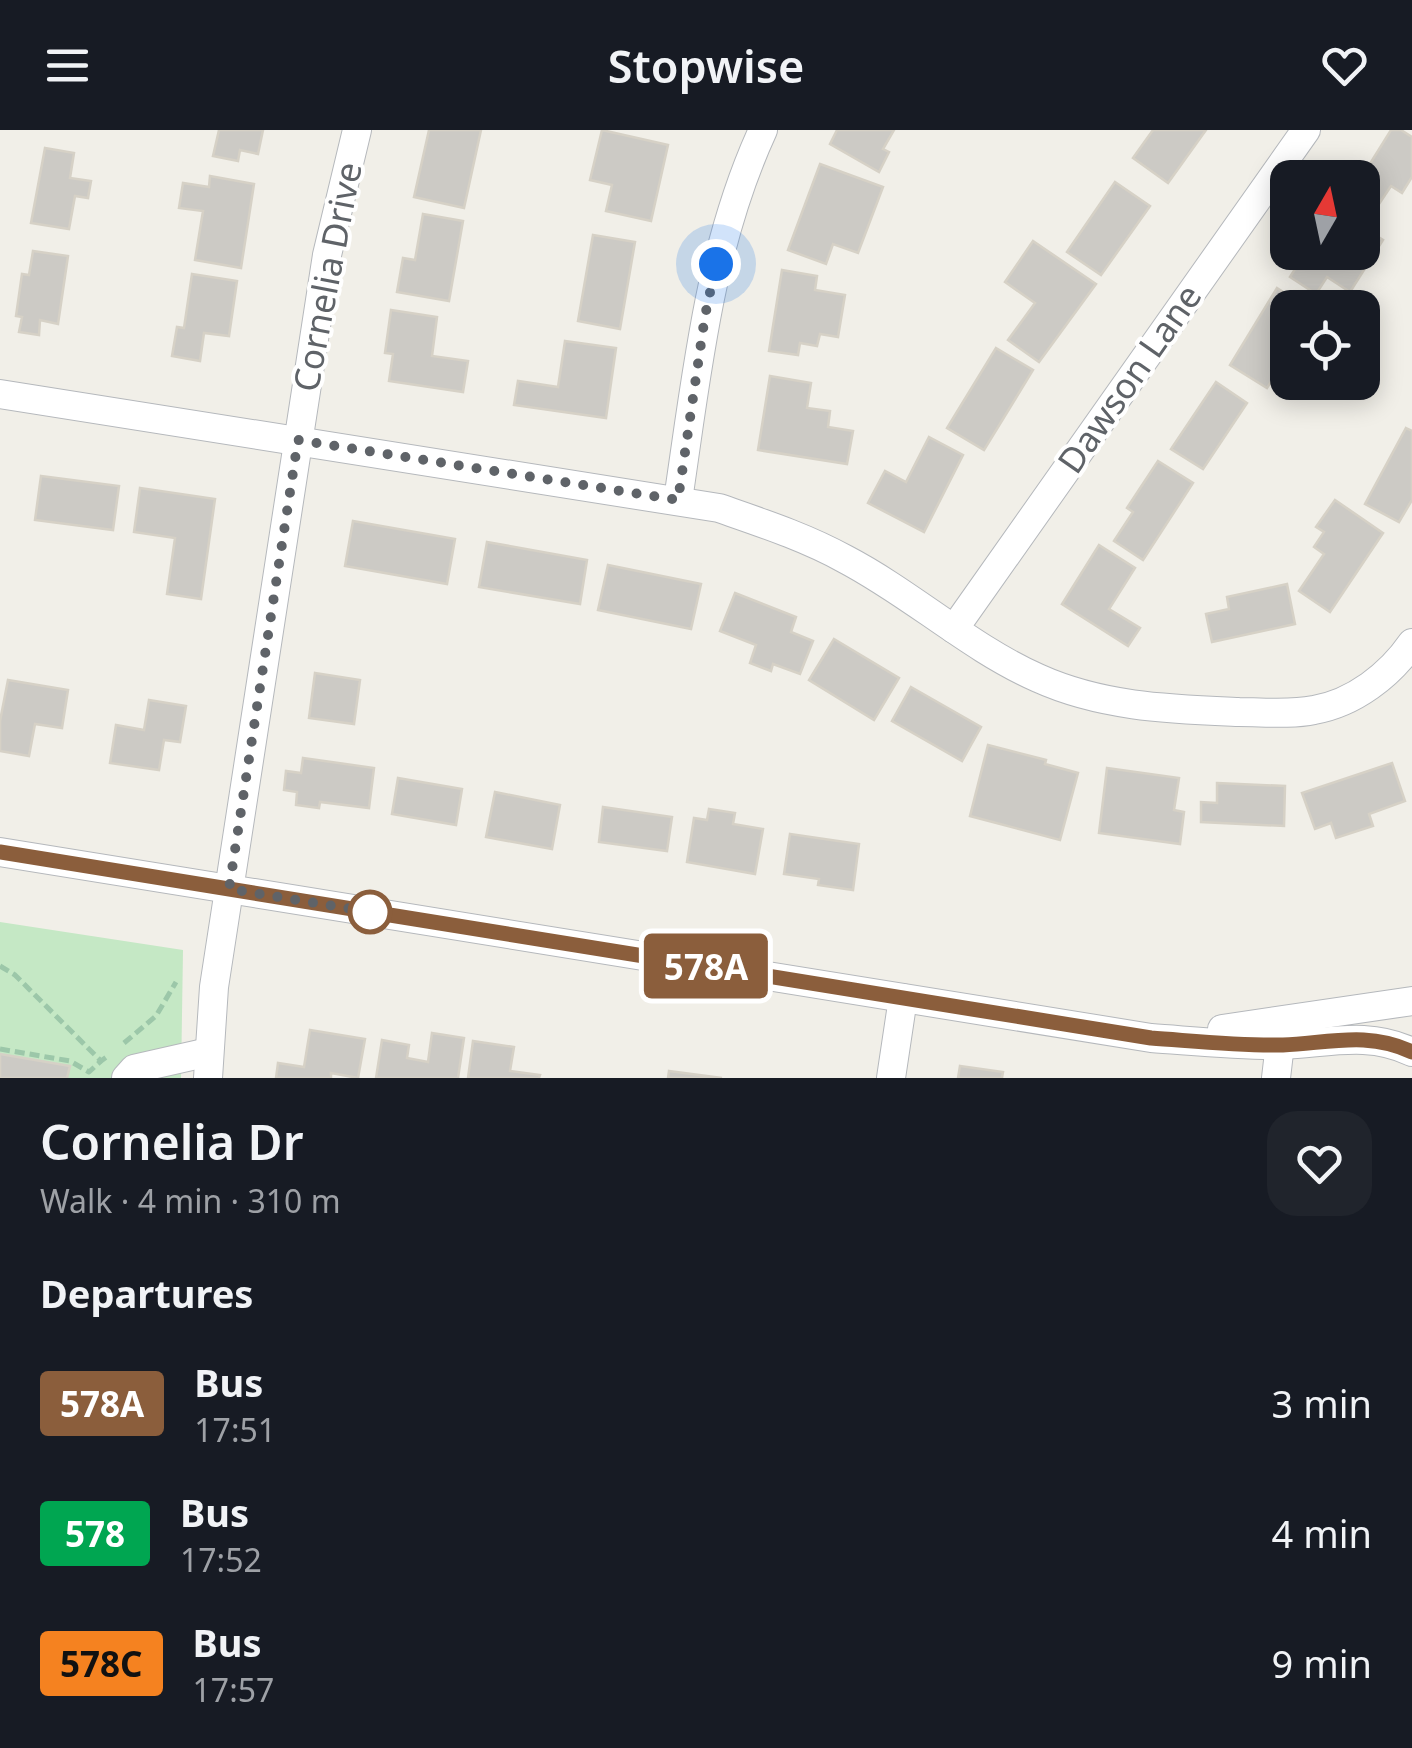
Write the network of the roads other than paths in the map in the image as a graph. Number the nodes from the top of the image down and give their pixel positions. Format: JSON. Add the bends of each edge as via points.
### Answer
{"nodes":[{"id":1,"x":357,"y":130,"type":"edge"},
{"id":2,"x":764,"y":130,"type":"edge"},
{"id":3,"x":1306,"y":130,"type":"edge"},
{"id":4,"x":0,"y":394,"type":"edge"},
{"id":5,"x":298,"y":440,"type":"junction"},
{"id":6,"x":678,"y":500,"type":"junction"},
{"id":7,"x":954,"y":628,"type":"junction"},
{"id":8,"x":1412,"y":643,"type":"edge"},
{"id":9,"x":0,"y":852,"type":"edge"},
{"id":10,"x":229,"y":889,"type":"junction"},
{"id":11,"x":903,"y":998,"type":"junction"},
{"id":12,"x":1412,"y":1000,"type":"edge"},
{"id":13,"x":1281,"y":1033,"type":"junction"},
{"id":14,"x":1412,"y":1052,"type":"edge"},
{"id":15,"x":208,"y":1065,"type":"edge"},
{"id":16,"x":126,"y":1078,"type":"edge"},
{"id":17,"x":891,"y":1078,"type":"edge"},
{"id":18,"x":1276,"y":1078,"type":"edge"}],
"edges":[{"from":1,"to":5,"type":"street","name":"Cornelia Drive","via":[[327,255]]},
{"from":2,"to":6,"type":"street","via":[[722,237]]},
{"from":3,"to":7,"type":"street","name":"Dawson Lane"},
{"from":4,"to":5,"type":"street"},
{"from":5,"to":6,"type":"street"},
{"from":5,"to":10,"type":"street","name":"Cornelia Drive"},
{"from":6,"to":7,"type":"street","via":[[785,530],[847,559]]},
{"from":7,"to":8,"type":"street","via":[[1038,678],[1101,700],[1168,710],[1317,710],[1383,678]]},
{"from":9,"to":10,"type":"street"},
{"from":10,"to":11,"type":"street"},
{"from":10,"to":15,"type":"street","name":"Cornelia Drive"},
{"from":11,"to":13,"type":"street","via":[[1151,1038]]},
{"from":11,"to":17,"type":"street"},
{"from":12,"to":13,"type":"street"},
{"from":13,"to":14,"type":"street","via":[[1358,1038]]},
{"from":13,"to":18,"type":"street"},
{"from":15,"to":16,"type":"street","via":[[134,1069]]}]}
